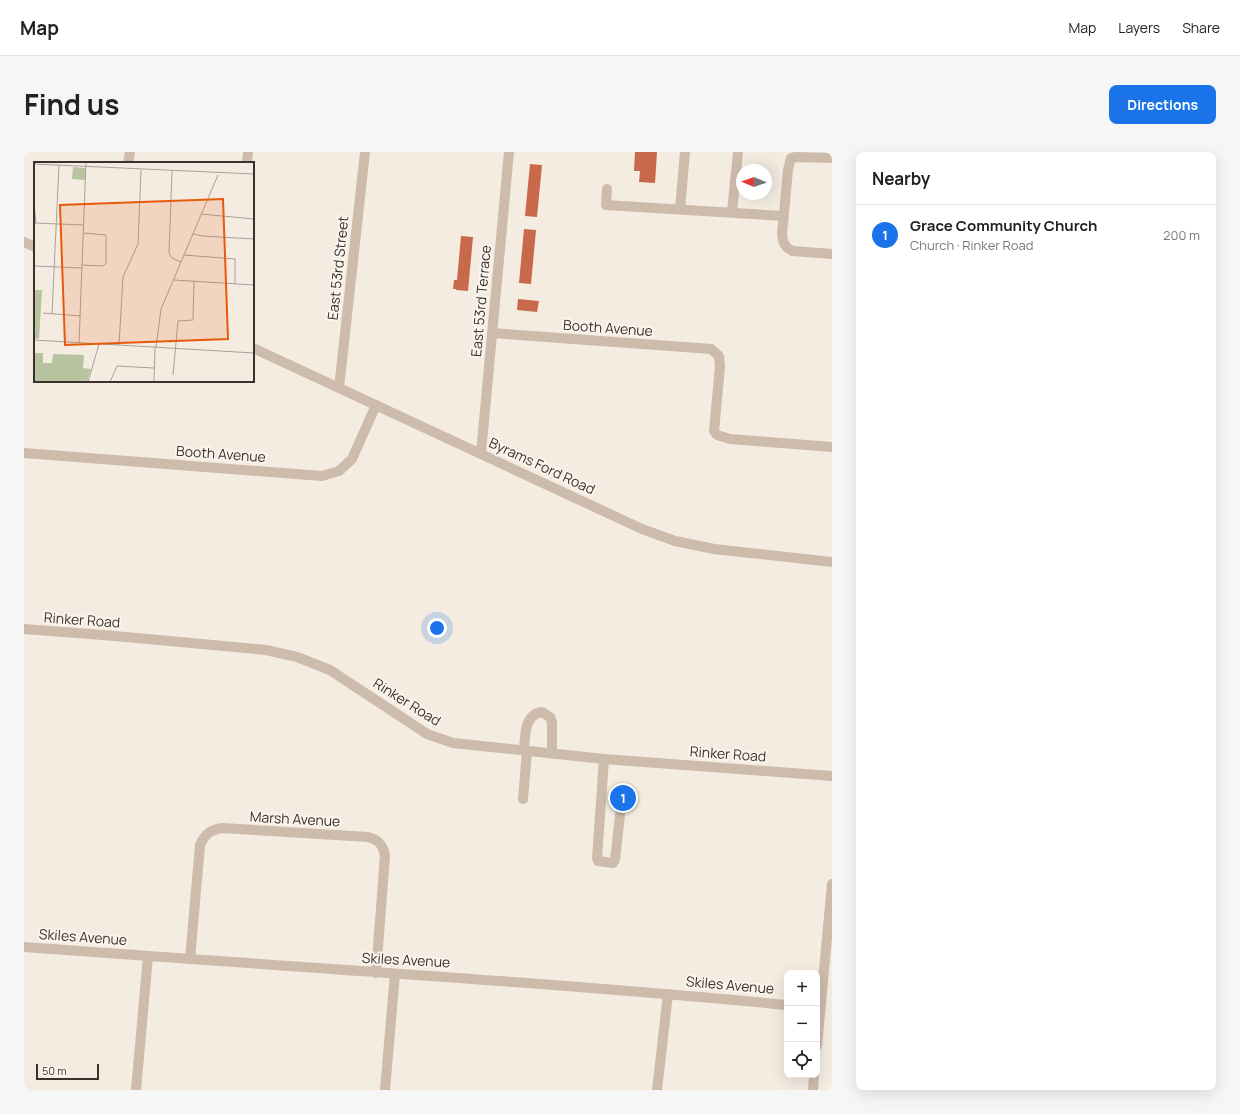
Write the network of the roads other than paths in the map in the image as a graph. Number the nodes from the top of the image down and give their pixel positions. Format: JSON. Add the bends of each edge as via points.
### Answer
{"nodes":[{"id":1,"x":130,"y":152,"type":"edge"},
{"id":2,"x":248,"y":152,"type":"edge"},
{"id":3,"x":365,"y":152,"type":"edge"},
{"id":4,"x":509,"y":152,"type":"edge"},
{"id":5,"x":685,"y":152,"type":"edge"},
{"id":6,"x":738,"y":152,"type":"edge"},
{"id":7,"x":832,"y":158,"type":"edge"},
{"id":8,"x":128,"y":162,"type":"edge"},
{"id":9,"x":247,"y":162,"type":"edge"},
{"id":10,"x":607,"y":189,"type":"dead end"},
{"id":11,"x":680,"y":209,"type":"junction"},
{"id":12,"x":732,"y":212,"type":"junction"},
{"id":13,"x":783,"y":216,"type":"junction"},
{"id":14,"x":24,"y":242,"type":"edge"},
{"id":15,"x":34,"y":247,"type":"edge"},
{"id":16,"x":832,"y":254,"type":"edge"},
{"id":17,"x":492,"y":333,"type":"junction"},
{"id":18,"x":254,"y":348,"type":"edge"},
{"id":19,"x":339,"y":388,"type":"junction"},
{"id":20,"x":376,"y":405,"type":"junction"},
{"id":21,"x":832,"y":447,"type":"edge"},
{"id":22,"x":24,"y":453,"type":"edge"},
{"id":23,"x":481,"y":453,"type":"junction"},
{"id":24,"x":832,"y":562,"type":"edge"},
{"id":25,"x":24,"y":629,"type":"edge"},
{"id":26,"x":526,"y":751,"type":"junction"},
{"id":27,"x":552,"y":754,"type":"junction"},
{"id":28,"x":604,"y":759,"type":"junction"},
{"id":29,"x":832,"y":776,"type":"edge"},
{"id":30,"x":523,"y":800,"type":"dead end"},
{"id":31,"x":620,"y":815,"type":"dead end"},
{"id":32,"x":832,"y":889,"type":"edge"},
{"id":33,"x":24,"y":947,"type":"edge"},
{"id":34,"x":148,"y":956,"type":"junction"},
{"id":35,"x":190,"y":960,"type":"junction"},
{"id":36,"x":376,"y":973,"type":"junction"},
{"id":37,"x":395,"y":974,"type":"junction"},
{"id":38,"x":668,"y":994,"type":"junction"},
{"id":39,"x":784,"y":1005,"type":"edge"},
{"id":40,"x":819,"y":1006,"type":"edge"},
{"id":41,"x":814,"y":1078,"type":"edge"},
{"id":42,"x":136,"y":1090,"type":"edge"},
{"id":43,"x":385,"y":1090,"type":"edge"},
{"id":44,"x":657,"y":1090,"type":"edge"},
{"id":45,"x":813,"y":1090,"type":"edge"}],
"edges":[{"from":1,"to":8,"type":"street"},
{"from":2,"to":9,"type":"street"},
{"from":3,"to":19,"type":"street","name":"East 53rd Street"},
{"from":4,"to":17,"type":"street","name":"East 53rd Terrace"},
{"from":5,"to":11,"type":"street"},
{"from":6,"to":12,"type":"street"},
{"from":7,"to":13,"type":"street","via":[[791,158]]},
{"from":10,"to":11,"type":"street","via":[[606,205]]},
{"from":11,"to":12,"type":"street"},
{"from":12,"to":13,"type":"street"},
{"from":13,"to":16,"type":"street","via":[[782,239],[787,248],[793,251]]},
{"from":14,"to":15,"type":"street"},
{"from":17,"to":21,"type":"street","name":"Booth Avenue","via":[[711,349],[719,356],[720,366],[714,431],[717,435],[730,439]]},
{"from":17,"to":23,"type":"street","name":"East 53rd Terrace"},
{"from":18,"to":19,"type":"street","name":"Byrams Ford Road"},
{"from":19,"to":20,"type":"street","name":"Byrams Ford Road"},
{"from":20,"to":22,"type":"street","name":"Booth Avenue","via":[[352,459],[339,471],[322,476]]},
{"from":20,"to":23,"type":"street","name":"Byrams Ford Road"},
{"from":23,"to":24,"type":"street","name":"Byrams Ford Road","via":[[675,541],[714,549]]},
{"from":25,"to":26,"type":"street","name":"Rinker Road","via":[[266,650],[297,657],[330,670],[427,734],[453,743]]},
{"from":26,"to":27,"type":"street","name":"Rinker Road"},
{"from":26,"to":27,"type":"street","via":[[525,735],[530,720],[538,712],[542,712],[550,717],[552,722]]},
{"from":26,"to":30,"type":"street"},
{"from":27,"to":28,"type":"street","name":"Rinker Road"},
{"from":28,"to":29,"type":"street","name":"Rinker Road"},
{"from":28,"to":31,"type":"street","via":[[596,858],[598,861],[613,863],[615,860]]},
{"from":32,"to":40,"type":"street"},
{"from":33,"to":34,"type":"street","name":"Skiles Avenue"},
{"from":34,"to":35,"type":"street","name":"Skiles Avenue"},
{"from":34,"to":42,"type":"street"},
{"from":35,"to":36,"type":"street","name":"Skiles Avenue"},
{"from":35,"to":36,"type":"street","name":"Marsh Avenue","via":[[200,845],[208,833],[222,828],[368,837],[375,838],[380,843],[385,856]]},
{"from":36,"to":37,"type":"street","name":"Skiles Avenue"},
{"from":37,"to":38,"type":"street","name":"Skiles Avenue"},
{"from":37,"to":43,"type":"street"},
{"from":38,"to":39,"type":"street","name":"Skiles Avenue"},
{"from":38,"to":44,"type":"street"},
{"from":41,"to":45,"type":"street"}]}
